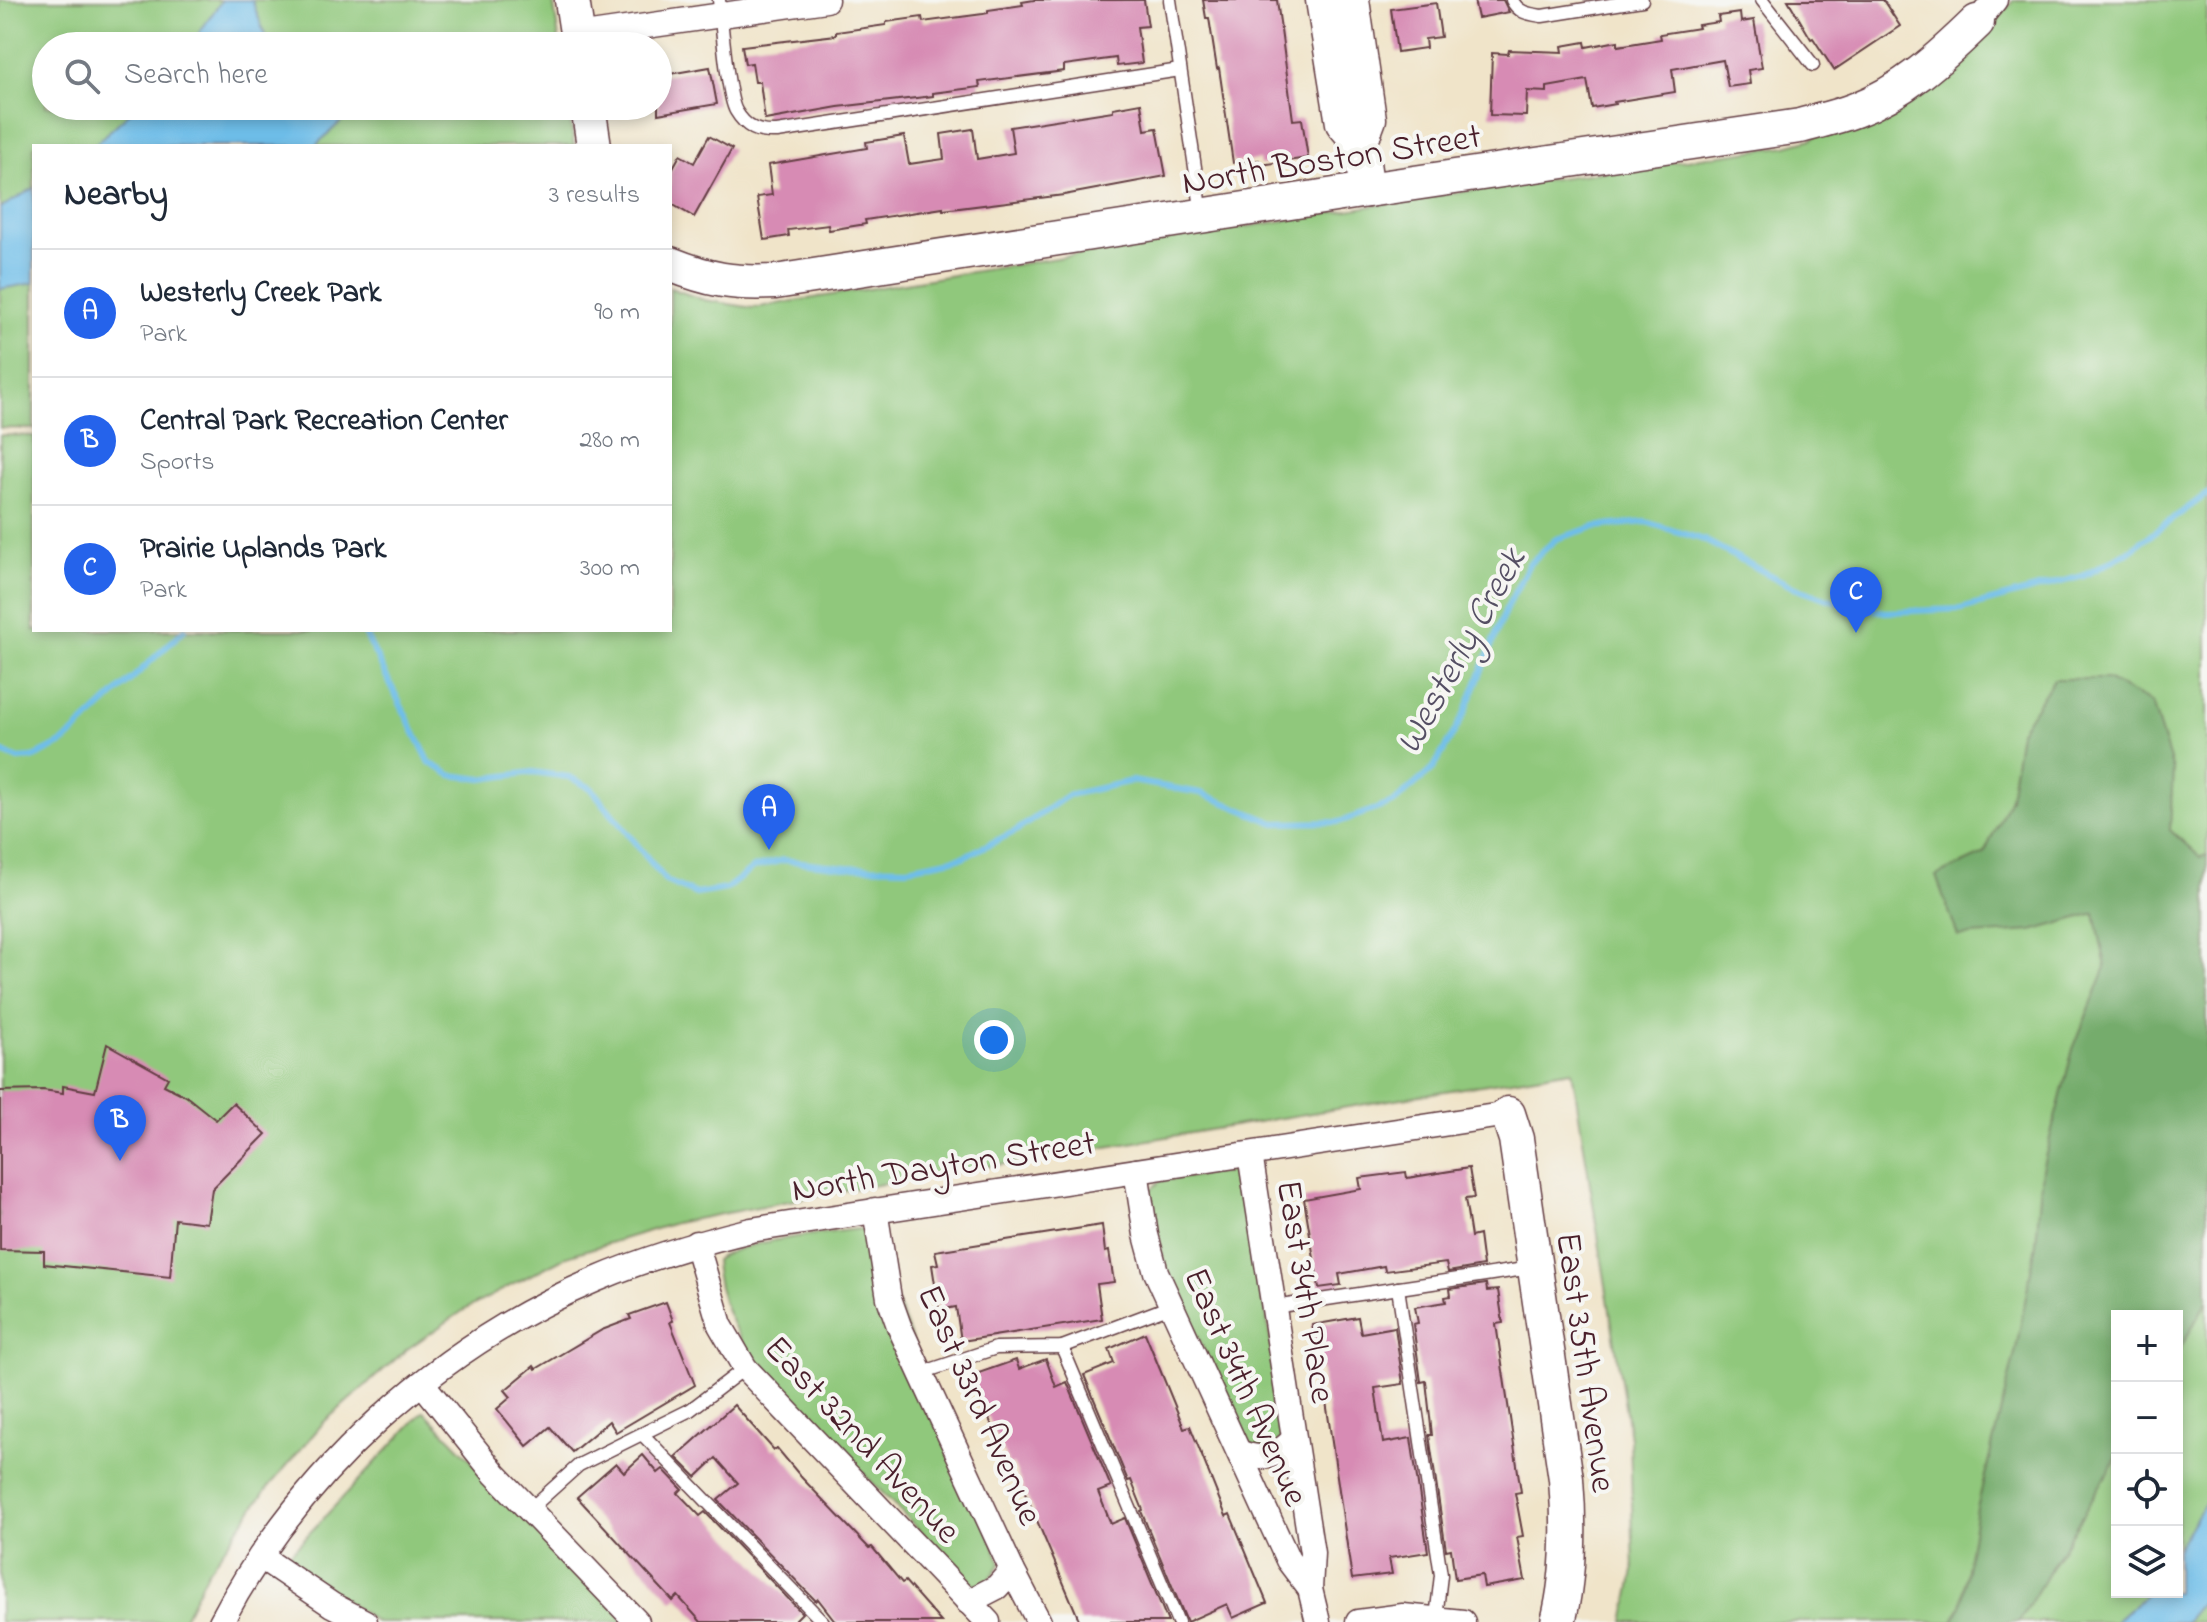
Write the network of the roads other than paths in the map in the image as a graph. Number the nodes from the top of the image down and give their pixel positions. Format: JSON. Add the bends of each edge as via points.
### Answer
{"nodes":[{"id":1,"x":572,"y":0,"type":"edge"},
{"id":2,"x":826,"y":0,"type":"edge"},
{"id":3,"x":1170,"y":0,"type":"edge"},
{"id":4,"x":1323,"y":0,"type":"edge"},
{"id":5,"x":1352,"y":0,"type":"edge"},
{"id":6,"x":1512,"y":0,"type":"edge"},
{"id":7,"x":1642,"y":0,"type":"edge"},
{"id":8,"x":1762,"y":0,"type":"edge"},
{"id":9,"x":720,"y":8,"type":"edge"},
{"id":10,"x":1986,"y":11,"type":"edge"},
{"id":11,"x":577,"y":32,"type":"edge"},
{"id":12,"x":617,"y":32,"type":"edge"},
{"id":13,"x":1813,"y":65,"type":"dead end"},
{"id":14,"x":1180,"y":70,"type":"junction"},
{"id":15,"x":590,"y":120,"type":"edge"},
{"id":16,"x":1360,"y":143,"type":"junction"},
{"id":17,"x":594,"y":144,"type":"edge"},
{"id":18,"x":1367,"y":190,"type":"junction"},
{"id":19,"x":1203,"y":217,"type":"junction"},
{"id":20,"x":672,"y":265,"type":"edge"},
{"id":21,"x":1508,"y":1114,"type":"joint"},
{"id":22,"x":1250,"y":1154,"type":"junction"},
{"id":23,"x":1136,"y":1171,"type":"junction"},
{"id":24,"x":875,"y":1210,"type":"junction"},
{"id":25,"x":696,"y":1243,"type":"junction"},
{"id":26,"x":1534,"y":1267,"type":"junction"},
{"id":27,"x":1398,"y":1288,"type":"junction"},
{"id":28,"x":1171,"y":1306,"type":"junction"},
{"id":29,"x":1274,"y":1307,"type":"junction"},
{"id":30,"x":1062,"y":1347,"type":"junction"},
{"id":31,"x":745,"y":1368,"type":"junction"},
{"id":32,"x":921,"y":1373,"type":"junction"},
{"id":33,"x":422,"y":1383,"type":"junction"},
{"id":34,"x":643,"y":1435,"type":"junction"},
{"id":35,"x":1294,"y":1439,"type":"junction"},
{"id":36,"x":1239,"y":1452,"type":"junction"},
{"id":37,"x":529,"y":1510,"type":"junction"},
{"id":38,"x":261,"y":1557,"type":"junction"},
{"id":39,"x":1012,"y":1570,"type":"junction"},
{"id":40,"x":1310,"y":1589,"type":"junction"},
{"id":41,"x":968,"y":1602,"type":"junction"},
{"id":42,"x":1436,"y":1618,"type":"junction"},
{"id":43,"x":221,"y":1622,"type":"edge"},
{"id":44,"x":365,"y":1622,"type":"edge"},
{"id":45,"x":637,"y":1622,"type":"edge"},
{"id":46,"x":823,"y":1622,"type":"edge"},
{"id":47,"x":988,"y":1622,"type":"edge"},
{"id":48,"x":1039,"y":1622,"type":"edge"},
{"id":49,"x":1178,"y":1622,"type":"edge"},
{"id":50,"x":1318,"y":1622,"type":"edge"},
{"id":51,"x":1358,"y":1622,"type":"edge"},
{"id":52,"x":1463,"y":1622,"type":"edge"},
{"id":53,"x":1558,"y":1622,"type":"edge"}],
"edges":[{"from":1,"to":11,"type":"street"},
{"from":2,"to":9,"type":"street"},
{"from":3,"to":14,"type":"lane"},
{"from":4,"to":16,"type":"street","via":[[1343,123]]},
{"from":5,"to":16,"type":"street","via":[[1369,119]]},
{"from":6,"to":7,"type":"lane","via":[[1527,14],[1542,16]]},
{"from":8,"to":13,"type":"lane"},
{"from":9,"to":12,"type":"street"},
{"from":9,"to":14,"type":"lane","via":[[734,108],[760,133]]},
{"from":10,"to":18,"type":"street","name":"North Boston Street","via":[[1934,63],[1856,110],[1800,126]]},
{"from":14,"to":19,"type":"lane"},
{"from":15,"to":17,"type":"street"},
{"from":16,"to":18,"type":"street"},
{"from":18,"to":19,"type":"street","name":"North Boston Street"},
{"from":19,"to":20,"type":"street","name":"North Boston Street","via":[[775,282],[735,284]]},
{"from":21,"to":22,"type":"street","name":"North Dayton Street"},
{"from":21,"to":26,"type":"street","name":"East 35th Avenue"},
{"from":22,"to":23,"type":"street","name":"North Dayton Street"},
{"from":22,"to":29,"type":"street","name":"East 34th Place"},
{"from":23,"to":24,"type":"street","name":"North Dayton Street"},
{"from":23,"to":28,"type":"street","name":"East 34th Avenue","via":[[1146,1235]]},
{"from":24,"to":25,"type":"street","name":"North Dayton Street"},
{"from":24,"to":32,"type":"street","name":"East 33rd Avenue","via":[[889,1298]]},
{"from":25,"to":31,"type":"street","name":"East 32nd Avenue","via":[[720,1325]]},
{"from":25,"to":33,"type":"street","name":"North Dayton Street","via":[[593,1280],[532,1311]]},
{"from":26,"to":27,"type":"lane"},
{"from":26,"to":53,"type":"street","name":"East 35th Avenue","via":[[1569,1520]]},
{"from":27,"to":29,"type":"lane"},
{"from":27,"to":42,"type":"lane","via":[[1441,1575]]},
{"from":28,"to":30,"type":"lane"},
{"from":28,"to":36,"type":"street","name":"East 34th Avenue"},
{"from":29,"to":35,"type":"street","name":"East 34th Place"},
{"from":30,"to":32,"type":"lane","via":[[996,1348]]},
{"from":30,"to":49,"type":"lane"},
{"from":31,"to":34,"type":"lane","via":[[690,1410]]},
{"from":31,"to":41,"type":"street","name":"East 32nd Avenue"},
{"from":32,"to":39,"type":"street","name":"East 33rd Avenue"},
{"from":33,"to":37,"type":"street"},
{"from":33,"to":38,"type":"street","name":"North Dayton Street","via":[[341,1456]]},
{"from":34,"to":37,"type":"lane","via":[[579,1465]]},
{"from":34,"to":46,"type":"lane"},
{"from":35,"to":36,"type":"street","name":"East 34th Place","via":[[1266,1458]]},
{"from":35,"to":40,"type":"street","name":"East 34th Place","via":[[1312,1553]]},
{"from":36,"to":40,"type":"street","name":"East 34th Avenue","via":[[1288,1560]]},
{"from":37,"to":45,"type":"street"},
{"from":38,"to":43,"type":"street","name":"North Dayton Street"},
{"from":38,"to":44,"type":"street"},
{"from":39,"to":41,"type":"street","via":[[997,1587]]},
{"from":39,"to":48,"type":"street","name":"East 33rd Avenue"},
{"from":40,"to":50,"type":"street","name":"East 34th Avenue"},
{"from":41,"to":47,"type":"street","name":"East 32nd Avenue"},
{"from":42,"to":51,"type":"street"},
{"from":42,"to":52,"type":"street"}]}
